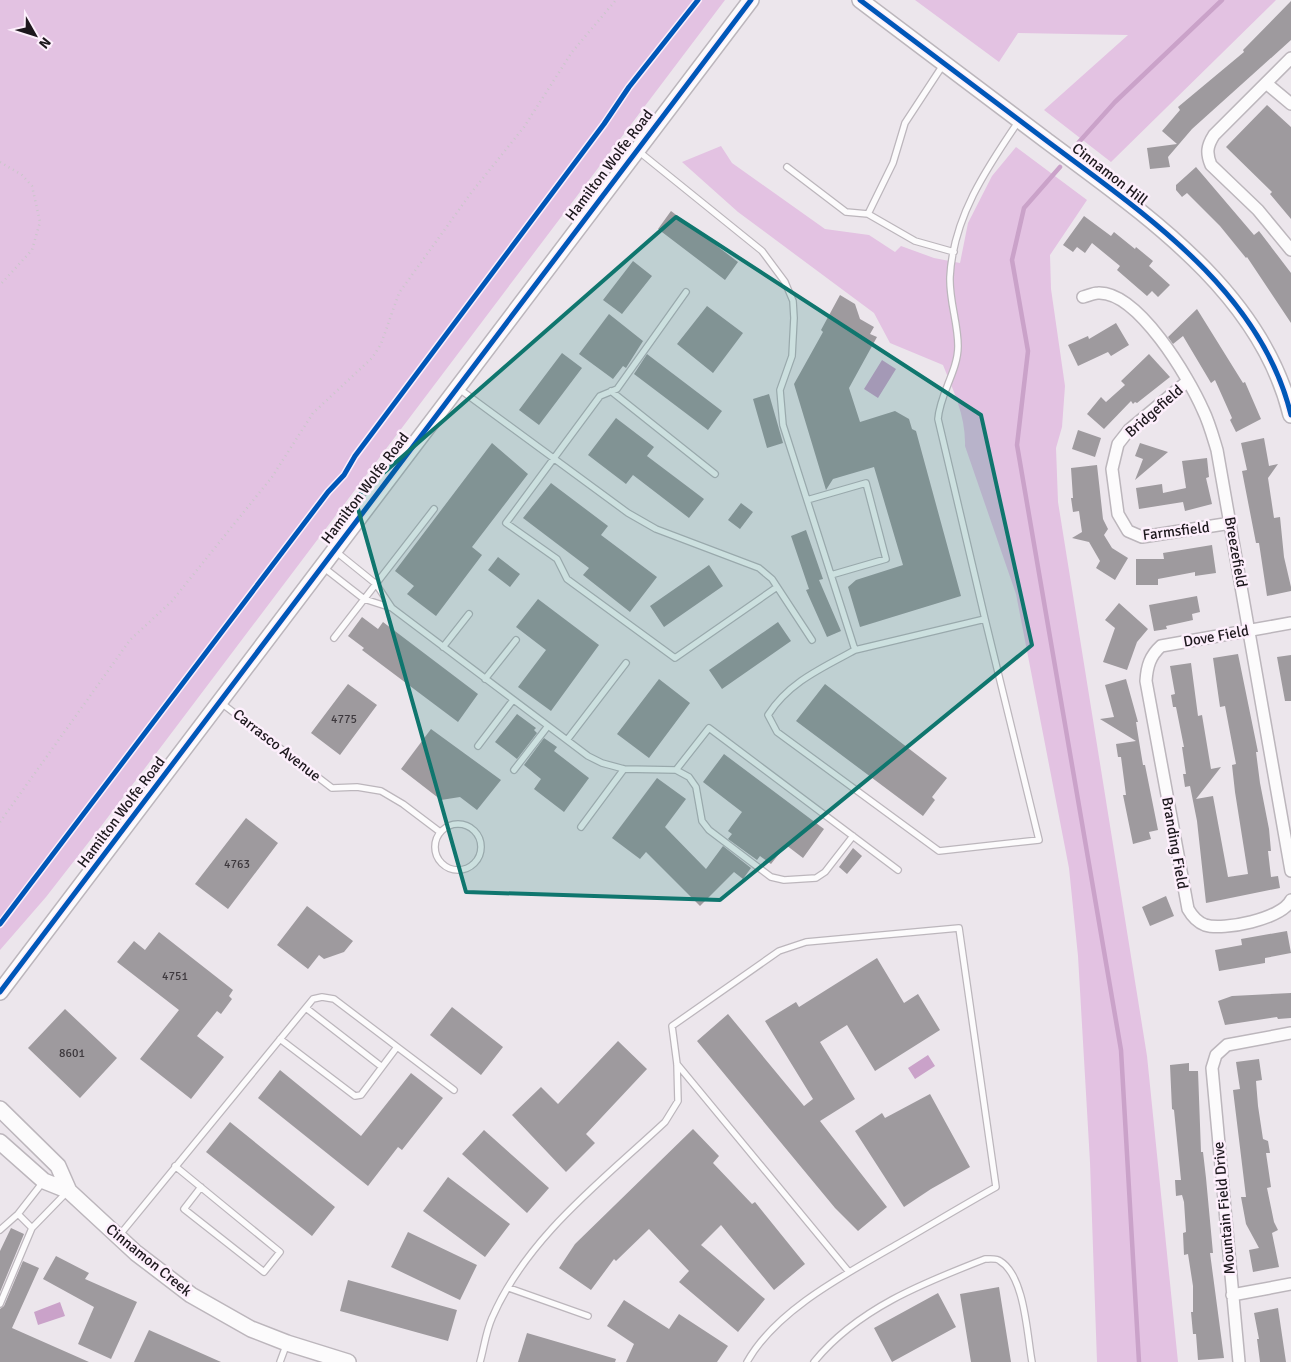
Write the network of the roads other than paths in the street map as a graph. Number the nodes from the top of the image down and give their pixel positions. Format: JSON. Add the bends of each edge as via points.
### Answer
{"nodes":[{"id":1,"x":750,"y":0,"type":"edge"},
{"id":2,"x":860,"y":0,"type":"edge"},
{"id":3,"x":1291,"y":58,"type":"edge"},
{"id":4,"x":944,"y":63,"type":"junction"},
{"id":5,"x":1266,"y":83,"type":"junction"},
{"id":6,"x":1291,"y":104,"type":"edge"},
{"id":7,"x":1020,"y":120,"type":"junction"},
{"id":8,"x":636,"y":149,"type":"junction"},
{"id":9,"x":787,"y":167,"type":"dead end"},
{"id":10,"x":868,"y":214,"type":"junction"},
{"id":11,"x":1291,"y":250,"type":"edge"},
{"id":12,"x":954,"y":252,"type":"junction"},
{"id":13,"x":686,"y":292,"type":"dead end"},
{"id":14,"x":1083,"y":297,"type":"dead end"},
{"id":15,"x":1188,"y":381,"type":"junction"},
{"id":16,"x":457,"y":387,"type":"junction"},
{"id":17,"x":611,"y":391,"type":"junction"},
{"id":18,"x":1291,"y":415,"type":"edge"},
{"id":19,"x":554,"y":458,"type":"junction"},
{"id":20,"x":714,"y":474,"type":"dead end"},
{"id":21,"x":807,"y":500,"type":"junction"},
{"id":22,"x":434,"y":509,"type":"dead end"},
{"id":23,"x":1231,"y":523,"type":"junction"},
{"id":24,"x":1124,"y":528,"type":"joint"},
{"id":25,"x":334,"y":550,"type":"junction"},
{"id":26,"x":321,"y":566,"type":"junction"},
{"id":27,"x":831,"y":575,"type":"junction"},
{"id":28,"x":376,"y":584,"type":"junction"},
{"id":29,"x":778,"y":587,"type":"junction"},
{"id":30,"x":364,"y":599,"type":"junction"},
{"id":31,"x":392,"y":608,"type":"junction"},
{"id":32,"x":469,"y":614,"type":"dead end"},
{"id":33,"x":985,"y":619,"type":"junction"},
{"id":34,"x":1291,"y":624,"type":"edge"},
{"id":35,"x":1250,"y":630,"type":"junction"},
{"id":36,"x":334,"y":638,"type":"dead end"},
{"id":37,"x":516,"y":640,"type":"dead end"},
{"id":38,"x":812,"y":640,"type":"dead end"},
{"id":39,"x":443,"y":647,"type":"junction"},
{"id":40,"x":855,"y":650,"type":"junction"},
{"id":41,"x":1149,"y":661,"type":"joint"},
{"id":42,"x":626,"y":663,"type":"dead end"},
{"id":43,"x":485,"y":679,"type":"junction"},
{"id":44,"x":513,"y":700,"type":"junction"},
{"id":45,"x":220,"y":701,"type":"junction"},
{"id":46,"x":548,"y":726,"type":"junction"},
{"id":47,"x":567,"y":740,"type":"junction"},
{"id":48,"x":478,"y":746,"type":"dead end"},
{"id":49,"x":624,"y":769,"type":"junction"},
{"id":50,"x":514,"y":770,"type":"dead end"},
{"id":51,"x":676,"y":770,"type":"junction"},
{"id":52,"x":582,"y":827,"type":"dead end"},
{"id":53,"x":440,"y":832,"type":"junction"},
{"id":54,"x":853,"y":836,"type":"junction"},
{"id":55,"x":898,"y":870,"type":"dead end"},
{"id":56,"x":1291,"y":871,"type":"edge"},
{"id":57,"x":1291,"y":900,"type":"edge"},
{"id":58,"x":0,"y":992,"type":"edge"},
{"id":59,"x":306,"y":1008,"type":"junction"},
{"id":60,"x":1291,"y":1033,"type":"edge"},
{"id":61,"x":280,"y":1039,"type":"junction"},
{"id":62,"x":398,"y":1047,"type":"junction"},
{"id":63,"x":677,"y":1064,"type":"junction"},
{"id":64,"x":382,"y":1067,"type":"junction"},
{"id":65,"x":454,"y":1090,"type":"dead end"},
{"id":66,"x":0,"y":1109,"type":"edge"},
{"id":67,"x":0,"y":1142,"type":"edge"},
{"id":68,"x":175,"y":1166,"type":"junction"},
{"id":69,"x":44,"y":1181,"type":"junction"},
{"id":70,"x":201,"y":1187,"type":"junction"},
{"id":71,"x":69,"y":1190,"type":"junction"},
{"id":72,"x":18,"y":1214,"type":"junction"},
{"id":73,"x":32,"y":1228,"type":"junction"},
{"id":74,"x":0,"y":1230,"type":"edge"},
{"id":75,"x":118,"y":1236,"type":"junction"},
{"id":76,"x":849,"y":1272,"type":"junction"},
{"id":77,"x":1291,"y":1284,"type":"edge"},
{"id":78,"x":509,"y":1288,"type":"junction"},
{"id":79,"x":1232,"y":1295,"type":"junction"},
{"id":80,"x":0,"y":1304,"type":"edge"},
{"id":81,"x":588,"y":1316,"type":"dead end"},
{"id":82,"x":287,"y":1343,"type":"junction"},
{"id":83,"x":280,"y":1362,"type":"edge"},
{"id":84,"x":348,"y":1362,"type":"edge"},
{"id":85,"x":480,"y":1362,"type":"edge"},
{"id":86,"x":747,"y":1362,"type":"edge"},
{"id":87,"x":814,"y":1362,"type":"edge"},
{"id":88,"x":1032,"y":1362,"type":"edge"},
{"id":89,"x":1239,"y":1362,"type":"edge"}],
"edges":[{"from":1,"to":8,"type":"street","name":"Hamilton Wolfe Road"},
{"from":2,"to":4,"type":"street","name":"Cinnamon Hill"},
{"from":3,"to":5,"type":"street"},
{"from":4,"to":7,"type":"street","name":"Cinnamon Hill"},
{"from":4,"to":10,"type":"lane","via":[[905,123],[893,163]]},
{"from":5,"to":6,"type":"street"},
{"from":5,"to":11,"type":"street","via":[[1214,135],[1207,151],[1211,165],[1258,210]]},
{"from":7,"to":12,"type":"lane","via":[[972,194]]},
{"from":7,"to":18,"type":"street","name":"Cinnamon Hill","via":[[1121,197],[1187,252],[1215,282],[1259,338]]},
{"from":8,"to":16,"type":"street","name":"Hamilton Wolfe Road"},
{"from":8,"to":21,"type":"lane","via":[[762,251],[785,282],[793,301],[794,318],[792,356],[780,390],[783,425]]},
{"from":9,"to":10,"type":"lane","via":[[846,212]]},
{"from":10,"to":12,"type":"lane","via":[[915,240]]},
{"from":12,"to":33,"type":"lane","via":[[951,293],[958,346],[955,366],[939,405],[938,419]]},
{"from":13,"to":17,"type":"lane","via":[[617,389]]},
{"from":14,"to":15,"type":"street","name":"Breezefield","via":[[1097,293],[1122,300],[1149,326]]},
{"from":15,"to":23,"type":"street","name":"Breezefield","via":[[1203,410],[1217,450]]},
{"from":15,"to":24,"type":"street","name":"Bridgefield","via":[[1129,430],[1118,444],[1112,469],[1118,514]]},
{"from":16,"to":19,"type":"lane"},
{"from":16,"to":25,"type":"street","name":"Hamilton Wolfe Road"},
{"from":17,"to":19,"type":"lane","via":[[600,396]]},
{"from":17,"to":20,"type":"lane"},
{"from":19,"to":29,"type":"lane","via":[[628,513],[656,529],[759,568]]},
{"from":19,"to":29,"type":"lane","via":[[506,523],[557,560],[567,579],[675,658]]},
{"from":21,"to":27,"type":"lane"},
{"from":21,"to":27,"type":"lane","via":[[866,483],[886,558]]},
{"from":22,"to":28,"type":"lane"},
{"from":23,"to":24,"type":"street","name":"Farmsfield","via":[[1142,537]]},
{"from":23,"to":35,"type":"street","name":"Breezefield"},
{"from":25,"to":26,"type":"street","name":"Hamilton Wolfe Road"},
{"from":25,"to":28,"type":"lane"},
{"from":26,"to":30,"type":"lane"},
{"from":26,"to":45,"type":"street","name":"Hamilton Wolfe Road"},
{"from":27,"to":40,"type":"lane"},
{"from":28,"to":30,"type":"lane"},
{"from":28,"to":31,"type":"lane"},
{"from":29,"to":38,"type":"lane"},
{"from":30,"to":31,"type":"lane"},
{"from":30,"to":36,"type":"lane"},
{"from":31,"to":39,"type":"lane"},
{"from":32,"to":39,"type":"lane"},
{"from":33,"to":40,"type":"lane"},
{"from":33,"to":40,"type":"lane","via":[[1038,840],[939,851],[777,732],[768,715],[778,698],[810,674]]},
{"from":34,"to":35,"type":"street","name":"Dove Field"},
{"from":35,"to":41,"type":"street","name":"Dove Field","via":[[1161,646]]},
{"from":35,"to":56,"type":"street","name":"Breezefield"},
{"from":37,"to":43,"type":"lane"},
{"from":39,"to":43,"type":"lane"},
{"from":41,"to":57,"type":"street","name":"Branding Field","via":[[1146,681],[1188,909],[1204,925],[1217,927],[1272,917]]},
{"from":42,"to":47,"type":"lane"},
{"from":43,"to":44,"type":"lane"},
{"from":44,"to":46,"type":"lane"},
{"from":44,"to":48,"type":"lane"},
{"from":45,"to":53,"type":"lane","name":"Carrasco Avenue","via":[[332,788],[357,787],[382,792]]},
{"from":45,"to":58,"type":"street","name":"Hamilton Wolfe Road"},
{"from":46,"to":47,"type":"lane"},
{"from":46,"to":50,"type":"lane"},
{"from":47,"to":49,"type":"lane","via":[[602,763]]},
{"from":49,"to":51,"type":"lane"},
{"from":49,"to":52,"type":"lane"},
{"from":51,"to":54,"type":"lane","via":[[709,728]]},
{"from":51,"to":54,"type":"lane","via":[[689,777],[696,788],[702,821],[709,830],[771,877],[784,880],[816,878],[825,872]]},
{"from":53,"to":53,"type":"lane","via":[[436,853],[444,865],[459,870],[474,864],[479,857],[481,842],[472,828],[456,824]]},
{"from":54,"to":55,"type":"lane"},
{"from":59,"to":61,"type":"lane"},
{"from":59,"to":62,"type":"lane","via":[[313,1000],[334,999]]},
{"from":59,"to":64,"type":"lane"},
{"from":60,"to":79,"type":"street","name":"Mountain Field Drive","via":[[1227,1045],[1216,1055],[1212,1068]]},
{"from":61,"to":64,"type":"lane","via":[[355,1096],[361,1095]]},
{"from":61,"to":68,"type":"lane"},
{"from":62,"to":64,"type":"lane"},
{"from":62,"to":65,"type":"lane"},
{"from":63,"to":76,"type":"lane"},
{"from":63,"to":76,"type":"lane","via":[[672,1026],[779,951],[806,942],[960,928],[996,1187]]},
{"from":63,"to":78,"type":"lane","via":[[678,1101],[666,1122],[557,1224]]},
{"from":66,"to":71,"type":"street","name":"Cinnamon Creek","via":[[58,1166]]},
{"from":67,"to":69,"type":"street","name":"Cinnamon Creek"},
{"from":68,"to":70,"type":"lane"},
{"from":68,"to":75,"type":"lane"},
{"from":69,"to":71,"type":"street","name":"Cinnamon Creek"},
{"from":69,"to":72,"type":"lane"},
{"from":70,"to":70,"type":"lane","via":[[184,1209],[264,1272],[280,1252]]},
{"from":71,"to":73,"type":"lane"},
{"from":71,"to":75,"type":"street","name":"Cinnamon Creek"},
{"from":72,"to":73,"type":"lane"},
{"from":72,"to":74,"type":"lane"},
{"from":73,"to":80,"type":"lane"},
{"from":75,"to":82,"type":"street","name":"Cinnamon Creek","via":[[191,1295],[251,1328]]},
{"from":76,"to":86,"type":"lane","via":[[769,1332]]},
{"from":77,"to":79,"type":"street"},
{"from":78,"to":81,"type":"lane"},
{"from":78,"to":85,"type":"lane","via":[[492,1318]]},
{"from":79,"to":89,"type":"street","name":"Mountain Field Drive"},
{"from":82,"to":83,"type":"lane"},
{"from":82,"to":84,"type":"street","name":"Cinnamon Creek"},
{"from":87,"to":88,"type":"lane","via":[[856,1320],[887,1302],[985,1259],[999,1260],[1011,1270],[1019,1287]]}]}
